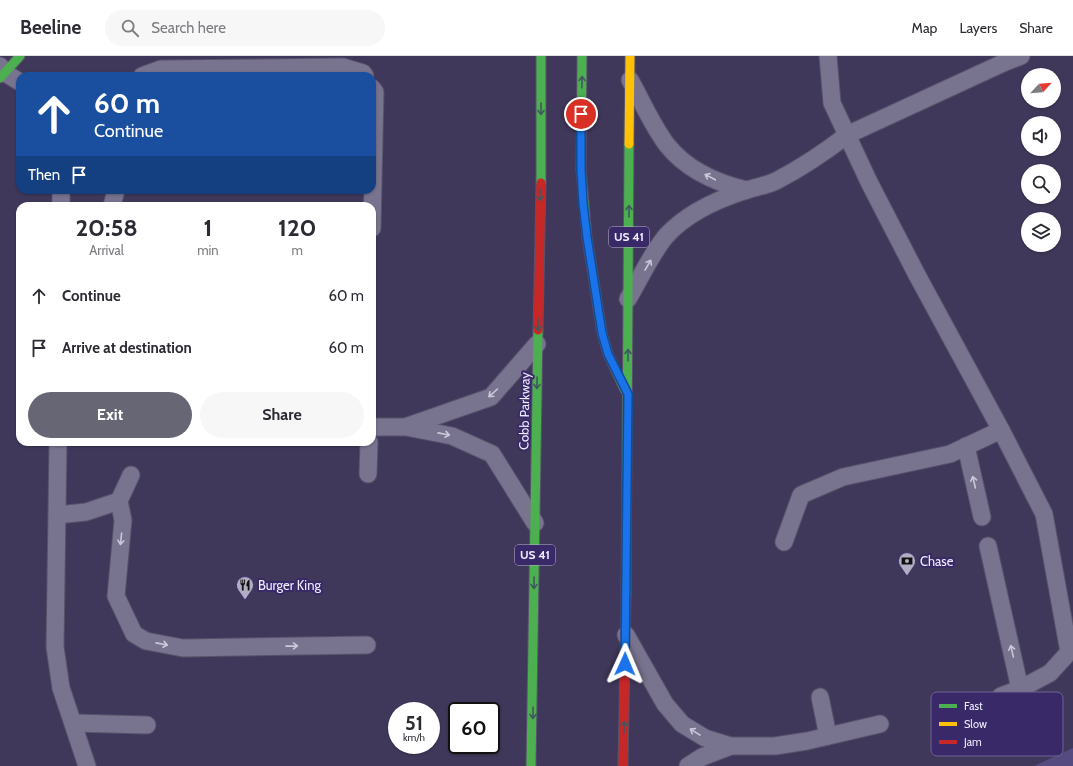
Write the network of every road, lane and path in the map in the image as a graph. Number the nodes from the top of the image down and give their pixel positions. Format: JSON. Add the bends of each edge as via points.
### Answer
{"nodes":[{"id":1,"x":20,"y":56,"type":"edge"},
{"id":2,"x":541,"y":56,"type":"edge"},
{"id":3,"x":582,"y":56,"type":"edge"},
{"id":4,"x":630,"y":56,"type":"edge"},
{"id":5,"x":828,"y":56,"type":"edge"},
{"id":6,"x":1021,"y":56,"type":"edge"},
{"id":7,"x":153,"y":72,"type":"edge"},
{"id":8,"x":360,"y":72,"type":"edge"},
{"id":9,"x":2,"y":73,"type":"edge"},
{"id":10,"x":630,"y":79,"type":"junction"},
{"id":11,"x":16,"y":80,"type":"edge"},
{"id":12,"x":847,"y":135,"type":"junction"},
{"id":13,"x":746,"y":190,"type":"junction"},
{"id":14,"x":628,"y":299,"type":"junction"},
{"id":15,"x":537,"y":344,"type":"junction"},
{"id":16,"x":628,"y":394,"type":"junction"},
{"id":17,"x":376,"y":427,"type":"edge"},
{"id":18,"x":406,"y":427,"type":"junction"},
{"id":19,"x":1001,"y":430,"type":"junction"},
{"id":20,"x":58,"y":446,"type":"edge"},
{"id":21,"x":369,"y":446,"type":"edge"},
{"id":22,"x":966,"y":446,"type":"junction"},
{"id":23,"x":368,"y":474,"type":"dead end"},
{"id":24,"x":131,"y":475,"type":"dead end"},
{"id":25,"x":119,"y":501,"type":"junction"},
{"id":26,"x":57,"y":515,"type":"junction"},
{"id":27,"x":982,"y":517,"type":"dead end"},
{"id":28,"x":535,"y":523,"type":"junction"},
{"id":29,"x":784,"y":542,"type":"dead end"},
{"id":30,"x":988,"y":546,"type":"dead end"},
{"id":31,"x":626,"y":635,"type":"junction"},
{"id":32,"x":367,"y":645,"type":"dead end"},
{"id":33,"x":1020,"y":689,"type":"junction"},
{"id":34,"x":1012,"y":692,"type":"edge"},
{"id":35,"x":820,"y":697,"type":"dead end"},
{"id":36,"x":73,"y":723,"type":"junction"},
{"id":37,"x":880,"y":724,"type":"dead end"},
{"id":38,"x":146,"y":725,"type":"dead end"},
{"id":39,"x":828,"y":736,"type":"junction"},
{"id":40,"x":731,"y":746,"type":"junction"},
{"id":41,"x":87,"y":766,"type":"edge"},
{"id":42,"x":531,"y":766,"type":"edge"},
{"id":43,"x":623,"y":766,"type":"edge"},
{"id":44,"x":688,"y":766,"type":"edge"}],
"edges":[{"from":1,"to":9,"type":"main road"},
{"from":2,"to":15,"type":"main road","name":"Cobb Parkway","number":"US 41","one_way":true},
{"from":16,"to":3,"type":"main road","one_way":true,"via":[[608,354],[602,333],[587,237],[581,170]]},
{"from":4,"to":10,"type":"main road","number":"US 41"},
{"from":5,"to":12,"type":"lane","via":[[832,103]]},
{"from":6,"to":12,"type":"lane"},
{"from":7,"to":8,"type":"lane","via":[[161,69],[343,67]]},
{"from":9,"to":11,"type":"lane"},
{"from":13,"to":10,"type":"lane","one_way":true,"via":[[728,186],[680,158],[657,129]]},
{"from":14,"to":10,"type":"main road","number":"US 41","one_way":true},
{"from":12,"to":13,"type":"lane","via":[[828,150],[776,181]]},
{"from":12,"to":19,"type":"lane","via":[[917,275]]},
{"from":14,"to":13,"type":"lane","one_way":true,"via":[[666,236],[693,214]]},
{"from":16,"to":14,"type":"main road","number":"US 41","one_way":true},
{"from":15,"to":18,"type":"lane","one_way":true,"via":[[491,397]]},
{"from":15,"to":28,"type":"main road","name":"Cobb Parkway","number":"US 41","one_way":true},
{"from":16,"to":31,"type":"main road","number":"US 41"},
{"from":17,"to":18,"type":"lane"},
{"from":18,"to":28,"type":"lane","one_way":true,"via":[[452,436],[492,454]]},
{"from":19,"to":22,"type":"lane"},
{"from":19,"to":33,"type":"lane","via":[[1044,514],[1069,652],[1050,673]]},
{"from":20,"to":26,"type":"lane"},
{"from":21,"to":23,"type":"lane"},
{"from":27,"to":22,"type":"lane","one_way":true},
{"from":22,"to":29,"type":"lane","via":[[950,454],[843,477],[801,495]]},
{"from":24,"to":25,"type":"lane"},
{"from":25,"to":26,"type":"lane","via":[[86,512]]},
{"from":25,"to":32,"type":"lane","one_way":true,"via":[[123,520],[116,596],[134,634],[146,641],[183,648]]},
{"from":26,"to":36,"type":"lane","via":[[55,647],[61,688]]},
{"from":28,"to":42,"type":"main road","name":"Cobb Parkway","number":"US 41","one_way":true},
{"from":33,"to":30,"type":"lane","one_way":true},
{"from":40,"to":31,"type":"lane","one_way":true,"via":[[705,738],[682,724],[665,704]]},
{"from":43,"to":31,"type":"main road","number":"US 41","one_way":true},
{"from":33,"to":34,"type":"lane"},
{"from":35,"to":39,"type":"lane"},
{"from":36,"to":38,"type":"lane"},
{"from":36,"to":41,"type":"lane"},
{"from":37,"to":39,"type":"lane"},
{"from":39,"to":40,"type":"lane","via":[[775,746]]},
{"from":40,"to":44,"type":"lane","via":[[702,757]]}]}
